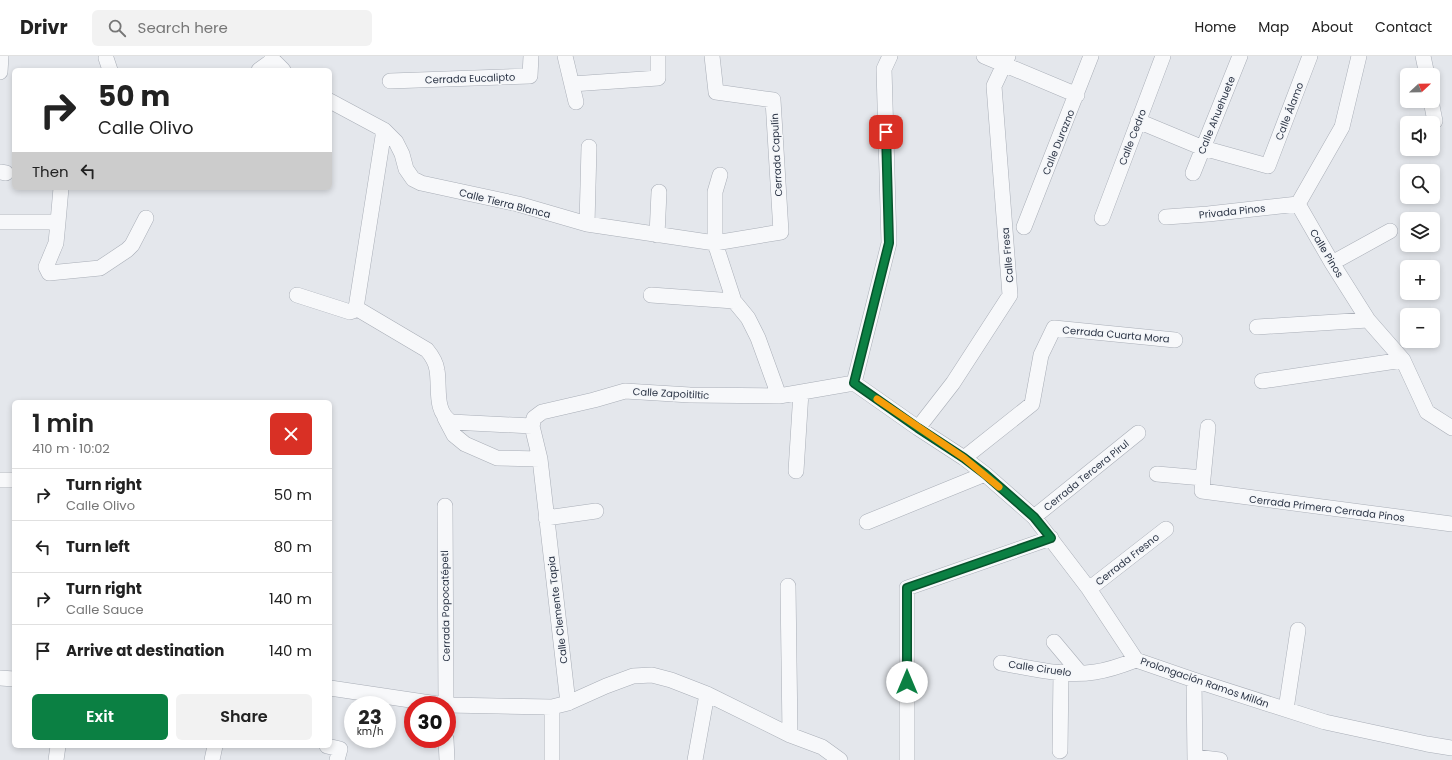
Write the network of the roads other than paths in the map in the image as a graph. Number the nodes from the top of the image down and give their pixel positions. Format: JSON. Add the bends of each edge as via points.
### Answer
{"nodes":[{"id":1,"x":1,"y":56,"type":"edge"},
{"id":2,"x":531,"y":56,"type":"edge"},
{"id":3,"x":565,"y":56,"type":"edge"},
{"id":4,"x":658,"y":56,"type":"edge"},
{"id":5,"x":712,"y":56,"type":"edge"},
{"id":6,"x":890,"y":56,"type":"edge"},
{"id":7,"x":984,"y":56,"type":"edge"},
{"id":8,"x":1091,"y":56,"type":"edge"},
{"id":9,"x":1163,"y":56,"type":"edge"},
{"id":10,"x":1240,"y":56,"type":"edge"},
{"id":11,"x":1310,"y":56,"type":"edge"},
{"id":12,"x":1359,"y":56,"type":"edge"},
{"id":13,"x":1423,"y":56,"type":"edge"},
{"id":14,"x":1007,"y":60,"type":"edge"},
{"id":15,"x":276,"y":62,"type":"edge"},
{"id":16,"x":263,"y":68,"type":"edge"},
{"id":17,"x":1426,"y":68,"type":"edge"},
{"id":18,"x":0,"y":72,"type":"edge"},
{"id":19,"x":390,"y":81,"type":"dead end"},
{"id":20,"x":572,"y":84,"type":"junction"},
{"id":21,"x":1076,"y":95,"type":"junction"},
{"id":22,"x":332,"y":102,"type":"edge"},
{"id":23,"x":576,"y":102,"type":"dead end"},
{"id":24,"x":1138,"y":121,"type":"junction"},
{"id":25,"x":384,"y":130,"type":"junction"},
{"id":26,"x":590,"y":147,"type":"dead end"},
{"id":27,"x":1203,"y":148,"type":"junction"},
{"id":28,"x":1193,"y":173,"type":"dead end"},
{"id":29,"x":720,"y":174,"type":"dead end"},
{"id":30,"x":61,"y":190,"type":"edge"},
{"id":31,"x":659,"y":192,"type":"dead end"},
{"id":32,"x":1298,"y":204,"type":"junction"},
{"id":33,"x":1166,"y":217,"type":"dead end"},
{"id":34,"x":146,"y":218,"type":"dead end"},
{"id":35,"x":1102,"y":218,"type":"dead end"},
{"id":36,"x":0,"y":222,"type":"edge"},
{"id":37,"x":58,"y":222,"type":"junction"},
{"id":38,"x":587,"y":224,"type":"junction"},
{"id":39,"x":1024,"y":227,"type":"dead end"},
{"id":40,"x":1390,"y":231,"type":"dead end"},
{"id":41,"x":781,"y":232,"type":"joint"},
{"id":42,"x":657,"y":235,"type":"junction"},
{"id":43,"x":715,"y":244,"type":"junction"},
{"id":44,"x":1332,"y":263,"type":"junction"},
{"id":45,"x":297,"y":295,"type":"dead end"},
{"id":46,"x":651,"y":295,"type":"dead end"},
{"id":47,"x":734,"y":301,"type":"junction"},
{"id":48,"x":356,"y":308,"type":"junction"},
{"id":49,"x":1368,"y":320,"type":"junction"},
{"id":50,"x":1256,"y":327,"type":"dead end"},
{"id":51,"x":1175,"y":340,"type":"dead end"},
{"id":52,"x":1403,"y":360,"type":"junction"},
{"id":53,"x":1262,"y":381,"type":"dead end"},
{"id":54,"x":854,"y":383,"type":"junction"},
{"id":55,"x":801,"y":392,"type":"junction"},
{"id":56,"x":779,"y":396,"type":"junction"},
{"id":57,"x":445,"y":418,"type":"junction"},
{"id":58,"x":532,"y":426,"type":"junction"},
{"id":59,"x":1208,"y":426,"type":"dead end"},
{"id":60,"x":918,"y":428,"type":"junction"},
{"id":61,"x":1452,"y":428,"type":"edge"},
{"id":62,"x":1138,"y":433,"type":"dead end"},
{"id":63,"x":964,"y":458,"type":"junction"},
{"id":64,"x":540,"y":459,"type":"junction"},
{"id":65,"x":796,"y":471,"type":"dead end"},
{"id":66,"x":985,"y":474,"type":"junction"},
{"id":67,"x":1157,"y":474,"type":"dead end"},
{"id":68,"x":0,"y":480,"type":"edge"},
{"id":69,"x":12,"y":480,"type":"edge"},
{"id":70,"x":1202,"y":484,"type":"junction"},
{"id":71,"x":444,"y":506,"type":"dead end"},
{"id":72,"x":596,"y":511,"type":"dead end"},
{"id":73,"x":1034,"y":517,"type":"junction"},
{"id":74,"x":546,"y":518,"type":"junction"},
{"id":75,"x":867,"y":522,"type":"dead end"},
{"id":76,"x":1452,"y":524,"type":"edge"},
{"id":77,"x":1166,"y":529,"type":"dead end"},
{"id":78,"x":1051,"y":538,"type":"junction"},
{"id":79,"x":788,"y":586,"type":"dead end"},
{"id":80,"x":1089,"y":589,"type":"junction"},
{"id":81,"x":1298,"y":630,"type":"dead end"},
{"id":82,"x":1054,"y":642,"type":"dead end"},
{"id":83,"x":1136,"y":660,"type":"junction"},
{"id":84,"x":1001,"y":663,"type":"dead end"},
{"id":85,"x":1061,"y":672,"type":"junction"},
{"id":86,"x":1080,"y":673,"type":"junction"},
{"id":87,"x":0,"y":678,"type":"edge"},
{"id":88,"x":12,"y":679,"type":"edge"},
{"id":89,"x":1194,"y":680,"type":"junction"},
{"id":90,"x":332,"y":688,"type":"edge"},
{"id":91,"x":707,"y":694,"type":"junction"},
{"id":92,"x":446,"y":696,"type":"edge"},
{"id":93,"x":404,"y":699,"type":"edge"},
{"id":94,"x":568,"y":703,"type":"junction"},
{"id":95,"x":456,"y":705,"type":"edge"},
{"id":96,"x":552,"y":707,"type":"junction"},
{"id":97,"x":1286,"y":709,"type":"junction"},
{"id":98,"x":790,"y":735,"type":"junction"},
{"id":99,"x":332,"y":747,"type":"edge"},
{"id":100,"x":58,"y":748,"type":"edge"},
{"id":101,"x":215,"y":748,"type":"edge"},
{"id":102,"x":446,"y":748,"type":"edge"},
{"id":103,"x":1452,"y":748,"type":"edge"},
{"id":104,"x":1060,"y":751,"type":"dead end"},
{"id":105,"x":1195,"y":758,"type":"edge"},
{"id":106,"x":56,"y":760,"type":"edge"},
{"id":107,"x":212,"y":760,"type":"edge"},
{"id":108,"x":337,"y":760,"type":"edge"},
{"id":109,"x":446,"y":760,"type":"edge"},
{"id":110,"x":552,"y":760,"type":"edge"},
{"id":111,"x":694,"y":760,"type":"edge"},
{"id":112,"x":840,"y":760,"type":"edge"},
{"id":113,"x":907,"y":760,"type":"edge"},
{"id":114,"x":1220,"y":760,"type":"edge"}],
"edges":[{"from":1,"to":18,"type":"street"},
{"from":2,"to":19,"type":"street","name":"Cerrada Eucalipto","via":[[530,76]]},
{"from":3,"to":20,"type":"street"},
{"from":4,"to":20,"type":"street","via":[[658,78]]},
{"from":5,"to":41,"type":"street","name":"Cerrada Capulín","via":[[716,92],[773,100]]},
{"from":6,"to":54,"type":"street","via":[[884,69],[889,243]]},
{"from":7,"to":14,"type":"street"},
{"from":8,"to":21,"type":"street","name":"Calle Durazno"},
{"from":9,"to":24,"type":"street","name":"Calle Cedro"},
{"from":10,"to":27,"type":"street","name":"Calle Ahuehuete"},
{"from":11,"to":27,"type":"street","name":"Calle Álamo","via":[[1268,166]]},
{"from":12,"to":32,"type":"street","via":[[1342,127]]},
{"from":13,"to":17,"type":"street"},
{"from":14,"to":21,"type":"street"},
{"from":14,"to":60,"type":"street","name":"Calle Fresa","via":[[994,86],[1010,295],[953,383]]},
{"from":15,"to":16,"type":"street"},
{"from":20,"to":23,"type":"street"},
{"from":21,"to":39,"type":"street","name":"Calle Durazno"},
{"from":22,"to":25,"type":"street","name":"Calle Tierra Blanca"},
{"from":24,"to":27,"type":"street"},
{"from":24,"to":35,"type":"street","name":"Calle Cedro"},
{"from":25,"to":38,"type":"street","name":"Calle Tierra Blanca","via":[[396,142],[406,169],[413,179],[421,183],[518,204]]},
{"from":25,"to":48,"type":"street"},
{"from":26,"to":38,"type":"street"},
{"from":27,"to":28,"type":"street","name":"Calle Ahuehuete"},
{"from":29,"to":43,"type":"street","via":[[715,192]]},
{"from":30,"to":37,"type":"street"},
{"from":31,"to":42,"type":"street"},
{"from":32,"to":33,"type":"street","name":"Privada Pinos"},
{"from":32,"to":44,"type":"street","name":"Calle Pinos"},
{"from":34,"to":37,"type":"street","via":[[132,245],[100,268],[49,273],[46,267],[56,243]]},
{"from":36,"to":37,"type":"street"},
{"from":38,"to":42,"type":"street","name":"Calle Tierra Blanca"},
{"from":40,"to":44,"type":"street"},
{"from":41,"to":43,"type":"street","name":"Calle Tierra Blanca"},
{"from":42,"to":43,"type":"street","name":"Calle Tierra Blanca"},
{"from":43,"to":47,"type":"street"},
{"from":44,"to":49,"type":"street","name":"Calle Pinos"},
{"from":45,"to":48,"type":"street","via":[[350,312]]},
{"from":46,"to":47,"type":"street"},
{"from":47,"to":56,"type":"street","via":[[748,318],[758,338]]},
{"from":48,"to":57,"type":"street","via":[[428,350],[437,369],[440,409]]},
{"from":49,"to":50,"type":"street"},
{"from":49,"to":52,"type":"street","name":"Calle Pinos"},
{"from":51,"to":63,"type":"street","name":"Cerrada Cuarta Mora","via":[[1054,328],[1041,355],[1032,404]]},
{"from":52,"to":53,"type":"street"},
{"from":52,"to":61,"type":"street","name":"Calle Pinos","via":[[1427,412]]},
{"from":54,"to":55,"type":"street","name":"Calle Zapoitiltic"},
{"from":54,"to":60,"type":"street","name":"Prolongación Ramos Millán"},
{"from":55,"to":56,"type":"street","name":"Calle Zapoitiltic"},
{"from":55,"to":65,"type":"street"},
{"from":56,"to":58,"type":"street","name":"Calle Zapoitiltic","via":[[624,391],[542,412],[534,418]]},
{"from":57,"to":58,"type":"street","via":[[451,422]]},
{"from":57,"to":64,"type":"street","via":[[454,435],[465,444],[497,458]]},
{"from":58,"to":64,"type":"street"},
{"from":59,"to":70,"type":"street"},
{"from":60,"to":63,"type":"street","name":"Prolongación Ramos Millán"},
{"from":62,"to":73,"type":"street","name":"Cerrada Tercera Pirul"},
{"from":63,"to":66,"type":"street","name":"Prolongación Ramos Millán"},
{"from":64,"to":74,"type":"street","name":"Calle Clemente Tapia"},
{"from":66,"to":73,"type":"street","name":"Prolongación Ramos Millán"},
{"from":66,"to":75,"type":"street"},
{"from":67,"to":70,"type":"street","name":"Cerrada Primera Cerrada Pinos"},
{"from":68,"to":69,"type":"street"},
{"from":70,"to":76,"type":"street","name":"Cerrada Primera Cerrada Pinos"},
{"from":71,"to":92,"type":"street","name":"Cerrada Popocatépetl"},
{"from":72,"to":74,"type":"street"},
{"from":73,"to":78,"type":"street","name":"Prolongación Ramos Millán"},
{"from":74,"to":94,"type":"street","name":"Calle Clemente Tapia"},
{"from":77,"to":80,"type":"street","name":"Cerrada Fresno"},
{"from":78,"to":80,"type":"street","name":"Prolongación Ramos Millán"},
{"from":78,"to":113,"type":"street","via":[[907,588]]},
{"from":79,"to":98,"type":"street"},
{"from":80,"to":83,"type":"street","name":"Prolongación Ramos Millán"},
{"from":81,"to":97,"type":"street"},
{"from":82,"to":86,"type":"street"},
{"from":83,"to":86,"type":"street","name":"Calle Ciruelo","via":[[1095,673]]},
{"from":83,"to":89,"type":"street","name":"Prolongación Ramos Millán"},
{"from":84,"to":85,"type":"street","name":"Calle Ciruelo"},
{"from":85,"to":86,"type":"street","name":"Calle Ciruelo"},
{"from":85,"to":104,"type":"street"},
{"from":87,"to":88,"type":"street"},
{"from":89,"to":97,"type":"street","name":"Prolongación Ramos Millán"},
{"from":89,"to":105,"type":"street"},
{"from":90,"to":93,"type":"street"},
{"from":91,"to":94,"type":"street","via":[[652,675],[633,676]]},
{"from":91,"to":98,"type":"street"},
{"from":91,"to":111,"type":"street"},
{"from":94,"to":96,"type":"street"},
{"from":95,"to":96,"type":"street"},
{"from":96,"to":110,"type":"street"},
{"from":97,"to":103,"type":"street","name":"Prolongación Ramos Millán","via":[[1325,722]]},
{"from":98,"to":112,"type":"street","via":[[822,747]]},
{"from":99,"to":108,"type":"street","via":[[340,749]]},
{"from":100,"to":106,"type":"street"},
{"from":101,"to":107,"type":"street"},
{"from":102,"to":109,"type":"street"},
{"from":105,"to":114,"type":"street"}]}
